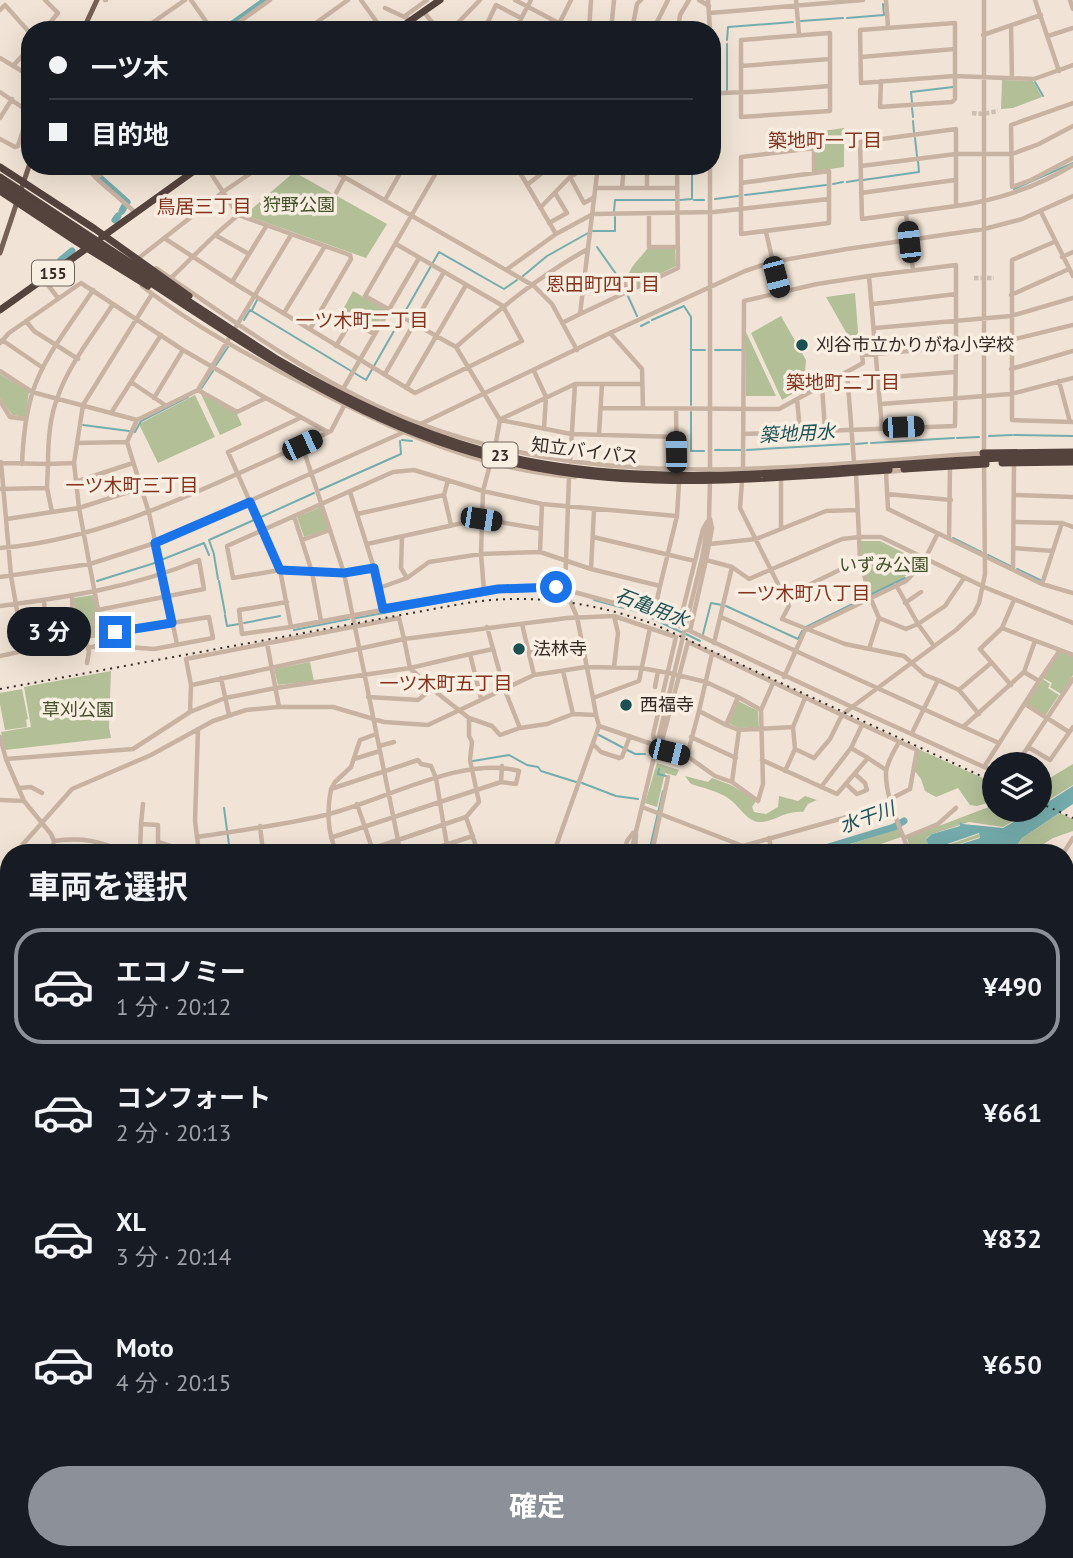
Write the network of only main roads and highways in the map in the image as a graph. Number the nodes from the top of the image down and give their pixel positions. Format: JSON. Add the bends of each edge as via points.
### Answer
{"nodes":[{"id":1,"x":97,"y":0,"type":"edge"},
{"id":2,"x":440,"y":0,"type":"edge"},
{"id":3,"x":87,"y":21,"type":"edge"},
{"id":4,"x":405,"y":21,"type":"edge"},
{"id":5,"x":0,"y":167,"type":"edge"},
{"id":6,"x":26,"y":175,"type":"edge"},
{"id":7,"x":191,"y":175,"type":"edge"},
{"id":8,"x":0,"y":177,"type":"edge"},
{"id":9,"x":23,"y":182,"type":"junction"},
{"id":10,"x":0,"y":184,"type":"edge"},
{"id":11,"x":0,"y":191,"type":"edge"},
{"id":12,"x":17,"y":202,"type":"junction"},
{"id":13,"x":104,"y":235,"type":"junction"},
{"id":14,"x":87,"y":248,"type":"junction"},
{"id":15,"x":0,"y":253,"type":"edge"},
{"id":16,"x":2,"y":308,"type":"edge"},
{"id":17,"x":275,"y":358,"type":"junction"},
{"id":18,"x":279,"y":366,"type":"junction"},
{"id":19,"x":984,"y":453,"type":"road end"},
{"id":20,"x":1072,"y":453,"type":"edge"},
{"id":21,"x":1073,"y":463,"type":"edge"},
{"id":22,"x":984,"y":466,"type":"road end"}],
"edges":[{"from":1,"to":3,"type":"main road"},
{"from":2,"to":4,"type":"highway"},
{"from":5,"to":9,"type":"highway"},
{"from":6,"to":9,"type":"main road"},
{"from":7,"to":13,"type":"highway","number":"155"},
{"from":8,"to":17,"type":"highway","name":"知立バイパス","number":"23"},
{"from":9,"to":12,"type":"main road"},
{"from":9,"to":13,"type":"highway"},
{"from":10,"to":18,"type":"highway","name":"知立バイパス","number":"23"},
{"from":11,"to":12,"type":"highway"},
{"from":12,"to":14,"type":"highway"},
{"from":12,"to":15,"type":"main road"},
{"from":13,"to":14,"type":"highway","number":"155"},
{"from":13,"to":17,"type":"highway"},
{"from":14,"to":16,"type":"highway","number":"155"},
{"from":14,"to":18,"type":"highway"},
{"from":17,"to":20,"type":"highway","name":"知立バイパス","number":"23","via":[[416,429],[481,450],[570,468],[739,475]]},
{"from":18,"to":21,"type":"highway","name":"知立バイパス","number":"23","via":[[346,404],[419,436],[481,456],[579,475],[701,481]]},
{"from":19,"to":20,"type":"highway","number":"23"},
{"from":21,"to":22,"type":"highway"}]}
